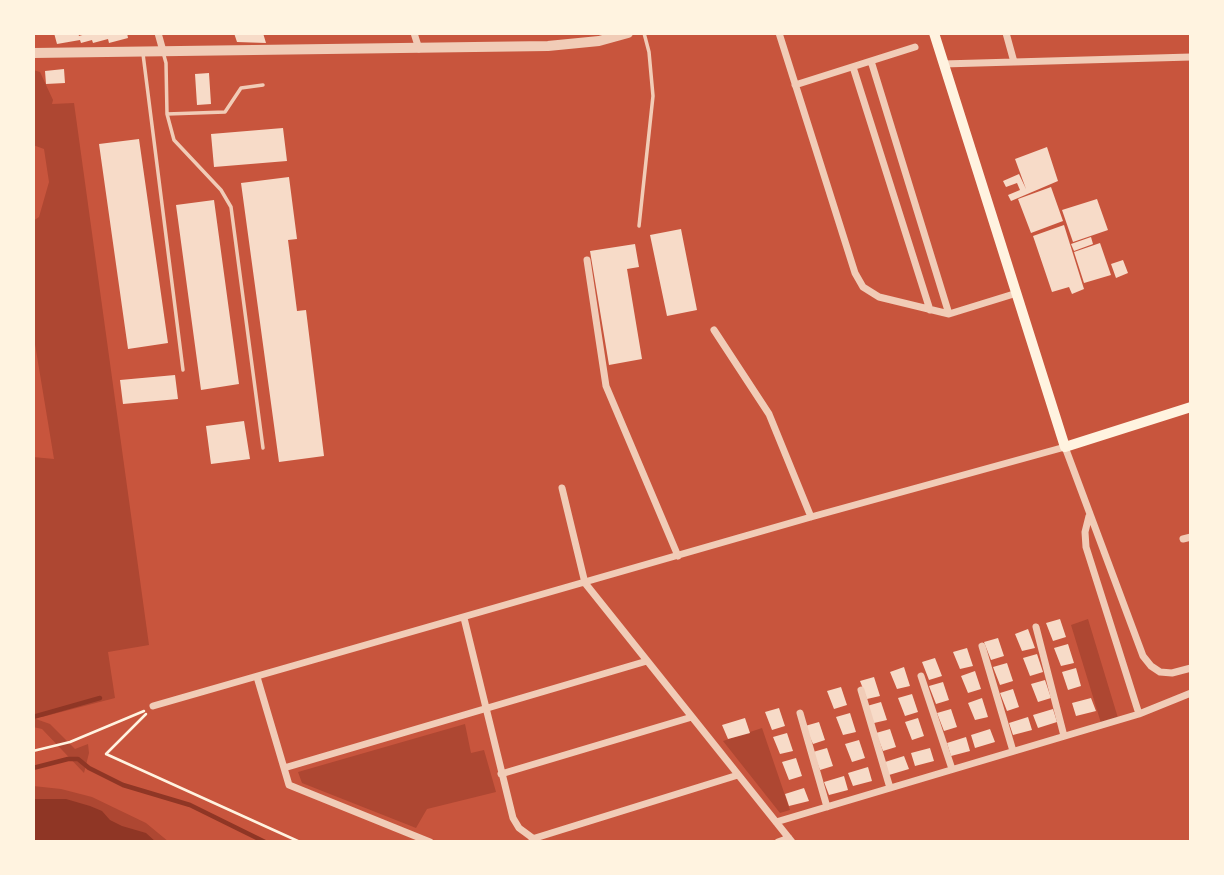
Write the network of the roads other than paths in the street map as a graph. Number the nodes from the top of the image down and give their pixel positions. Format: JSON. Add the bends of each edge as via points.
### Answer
{"nodes":[{"id":1,"x":158,"y":33,"type":"edge"},
{"id":2,"x":414,"y":33,"type":"edge"},
{"id":3,"x":628,"y":33,"type":"edge"},
{"id":4,"x":644,"y":33,"type":"edge"},
{"id":5,"x":779,"y":33,"type":"edge"},
{"id":6,"x":934,"y":33,"type":"edge"},
{"id":7,"x":1006,"y":33,"type":"edge"},
{"id":8,"x":915,"y":47,"type":"dead end"},
{"id":9,"x":419,"y":49,"type":"junction"},
{"id":10,"x":143,"y":51,"type":"junction"},
{"id":11,"x":163,"y":51,"type":"junction"},
{"id":12,"x":33,"y":53,"type":"edge"},
{"id":13,"x":1191,"y":57,"type":"edge"},
{"id":14,"x":871,"y":61,"type":"junction"},
{"id":15,"x":1014,"y":62,"type":"junction"},
{"id":16,"x":943,"y":64,"type":"junction"},
{"id":17,"x":853,"y":67,"type":"junction"},
{"id":18,"x":263,"y":85,"type":"dead end"},
{"id":19,"x":795,"y":85,"type":"junction"},
{"id":20,"x":167,"y":114,"type":"junction"},
{"id":21,"x":639,"y":226,"type":"dead end"},
{"id":22,"x":587,"y":260,"type":"dead end"},
{"id":23,"x":1017,"y":293,"type":"junction"},
{"id":24,"x":930,"y":310,"type":"junction"},
{"id":25,"x":948,"y":314,"type":"junction"},
{"id":26,"x":714,"y":330,"type":"dead end"},
{"id":27,"x":183,"y":370,"type":"dead end"},
{"id":28,"x":1191,"y":407,"type":"edge"},
{"id":29,"x":1065,"y":447,"type":"junction"},
{"id":30,"x":263,"y":448,"type":"dead end"},
{"id":31,"x":562,"y":488,"type":"dead end"},
{"id":32,"x":1090,"y":516,"type":"junction"},
{"id":33,"x":811,"y":517,"type":"junction"},
{"id":34,"x":678,"y":556,"type":"junction"},
{"id":35,"x":585,"y":583,"type":"junction"},
{"id":36,"x":464,"y":618,"type":"junction"},
{"id":37,"x":1036,"y":627,"type":"dead end"},
{"id":38,"x":982,"y":646,"type":"dead end"},
{"id":39,"x":647,"y":661,"type":"junction"},
{"id":40,"x":1191,"y":668,"type":"edge"},
{"id":41,"x":922,"y":676,"type":"dead end"},
{"id":42,"x":257,"y":677,"type":"junction"},
{"id":43,"x":860,"y":690,"type":"dead end"},
{"id":44,"x":1191,"y":693,"type":"edge"},
{"id":45,"x":153,"y":706,"type":"road end"},
{"id":46,"x":485,"y":709,"type":"junction"},
{"id":47,"x":800,"y":713,"type":"dead end"},
{"id":48,"x":1139,"y":714,"type":"junction"},
{"id":49,"x":692,"y":717,"type":"junction"},
{"id":50,"x":1064,"y":736,"type":"junction"},
{"id":51,"x":1013,"y":751,"type":"junction"},
{"id":52,"x":284,"y":768,"type":"junction"},
{"id":53,"x":951,"y":769,"type":"junction"},
{"id":54,"x":501,"y":774,"type":"junction"},
{"id":55,"x":738,"y":775,"type":"junction"},
{"id":56,"x":890,"y":788,"type":"junction"},
{"id":57,"x":827,"y":807,"type":"junction"},
{"id":58,"x":776,"y":822,"type":"junction"},
{"id":59,"x":790,"y":840,"type":"edge"},
{"id":60,"x":534,"y":841,"type":"edge"},
{"id":61,"x":430,"y":842,"type":"edge"},
{"id":62,"x":778,"y":842,"type":"edge"}],
"edges":[{"from":1,"to":11,"type":"street"},
{"from":2,"to":9,"type":"street"},
{"from":3,"to":9,"type":"street","via":[[564,46]]},
{"from":4,"to":21,"type":"lane","via":[[653,96]]},
{"from":5,"to":19,"type":"street"},
{"from":6,"to":16,"type":"main road"},
{"from":7,"to":15,"type":"street"},
{"from":8,"to":14,"type":"street"},
{"from":9,"to":11,"type":"street"},
{"from":10,"to":11,"type":"street"},
{"from":10,"to":12,"type":"street"},
{"from":10,"to":27,"type":"lane"},
{"from":11,"to":20,"type":"lane"},
{"from":13,"to":15,"type":"street"},
{"from":14,"to":17,"type":"street"},
{"from":14,"to":25,"type":"street"},
{"from":15,"to":16,"type":"street"},
{"from":16,"to":23,"type":"main road"},
{"from":17,"to":19,"type":"street"},
{"from":17,"to":24,"type":"street"},
{"from":18,"to":20,"type":"lane","via":[[241,88],[225,112]]},
{"from":19,"to":24,"type":"street","via":[[858,281],[873,295]]},
{"from":20,"to":30,"type":"lane","via":[[174,140],[231,207]]},
{"from":22,"to":34,"type":"street","via":[[606,386]]},
{"from":23,"to":25,"type":"street"},
{"from":23,"to":29,"type":"main road"},
{"from":24,"to":25,"type":"street"},
{"from":26,"to":33,"type":"street","via":[[769,414]]},
{"from":28,"to":29,"type":"main road"},
{"from":29,"to":32,"type":"street"},
{"from":29,"to":33,"type":"street"},
{"from":31,"to":35,"type":"street"},
{"from":32,"to":40,"type":"street","via":[[1147,662],[1172,673]]},
{"from":32,"to":48,"type":"street","via":[[1084,532],[1086,547]]},
{"from":33,"to":34,"type":"street"},
{"from":34,"to":35,"type":"street"},
{"from":35,"to":36,"type":"street"},
{"from":35,"to":39,"type":"street"},
{"from":36,"to":42,"type":"street"},
{"from":36,"to":46,"type":"street"},
{"from":37,"to":50,"type":"street"},
{"from":38,"to":51,"type":"street"},
{"from":39,"to":46,"type":"street"},
{"from":39,"to":49,"type":"street"},
{"from":41,"to":53,"type":"street"},
{"from":42,"to":45,"type":"street"},
{"from":42,"to":52,"type":"street"},
{"from":43,"to":56,"type":"street"},
{"from":44,"to":48,"type":"street"},
{"from":46,"to":52,"type":"street"},
{"from":46,"to":54,"type":"street"},
{"from":47,"to":57,"type":"street"},
{"from":48,"to":50,"type":"street"},
{"from":49,"to":54,"type":"street"},
{"from":49,"to":55,"type":"street"},
{"from":50,"to":51,"type":"street"},
{"from":51,"to":53,"type":"street"},
{"from":52,"to":61,"type":"street","via":[[289,785]]},
{"from":53,"to":56,"type":"street"},
{"from":54,"to":60,"type":"street","via":[[516,824]]},
{"from":55,"to":58,"type":"street"},
{"from":55,"to":60,"type":"street"},
{"from":56,"to":57,"type":"street"},
{"from":57,"to":58,"type":"street"},
{"from":58,"to":59,"type":"street"},
{"from":59,"to":62,"type":"street"}]}
